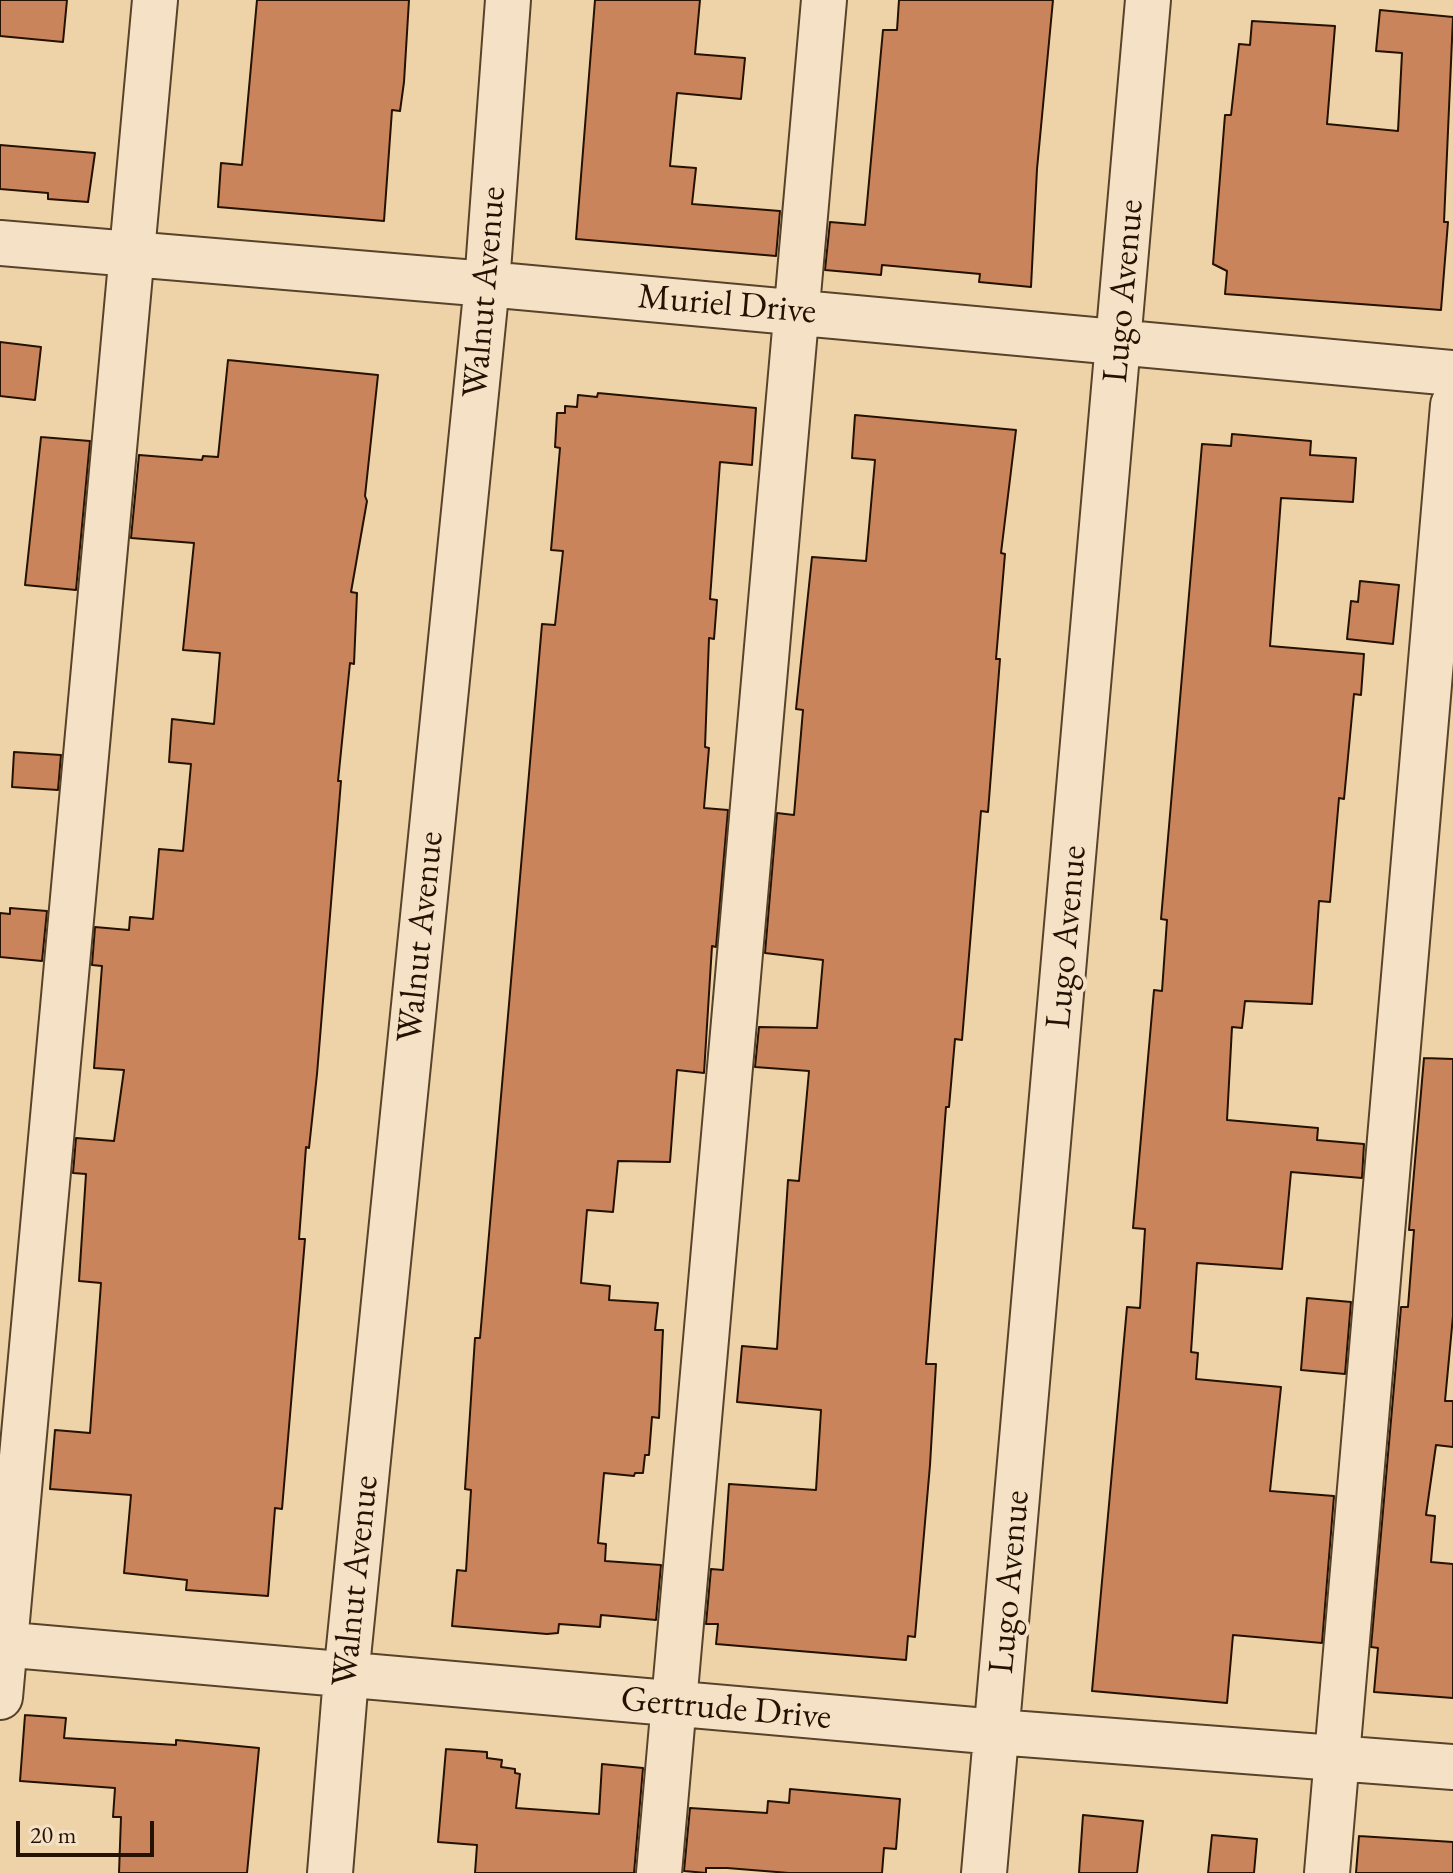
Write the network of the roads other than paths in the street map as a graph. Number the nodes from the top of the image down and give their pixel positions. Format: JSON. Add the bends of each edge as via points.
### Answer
{"nodes":[{"id":1,"x":155,"y":0,"type":"edge"},
{"id":2,"x":508,"y":0,"type":"edge"},
{"id":3,"x":824,"y":0,"type":"edge"},
{"id":4,"x":1148,"y":0,"type":"edge"},
{"id":5,"x":0,"y":243,"type":"edge"},
{"id":6,"x":133,"y":253,"type":"junction"},
{"id":7,"x":487,"y":284,"type":"junction"},
{"id":8,"x":797,"y":312,"type":"junction"},
{"id":9,"x":1120,"y":342,"type":"junction"},
{"id":10,"x":1453,"y":373,"type":"edge"},
{"id":11,"x":1453,"y":405,"type":"edge"},
{"id":12,"x":2,"y":1644,"type":"edge"},
{"id":13,"x":346,"y":1677,"type":"junction"},
{"id":14,"x":0,"y":1697,"type":"edge"},
{"id":15,"x":674,"y":1704,"type":"junction"},
{"id":16,"x":997,"y":1732,"type":"junction"},
{"id":17,"x":1338,"y":1757,"type":"junction"},
{"id":18,"x":1453,"y":1767,"type":"edge"},
{"id":19,"x":330,"y":1873,"type":"edge"},
{"id":20,"x":659,"y":1873,"type":"edge"},
{"id":21,"x":984,"y":1873,"type":"edge"},
{"id":22,"x":1327,"y":1873,"type":"edge"}],
"edges":[{"from":1,"to":6,"type":"street"},
{"from":2,"to":7,"type":"street","name":"Walnut Avenue"},
{"from":3,"to":8,"type":"street"},
{"from":4,"to":9,"type":"street","name":"Lugo Avenue"},
{"from":5,"to":6,"type":"street","name":"Muriel Drive"},
{"from":6,"to":7,"type":"street","name":"Muriel Drive"},
{"from":6,"to":12,"type":"street"},
{"from":7,"to":8,"type":"street","name":"Muriel Drive"},
{"from":7,"to":13,"type":"street","name":"Walnut Avenue"},
{"from":8,"to":9,"type":"street","name":"Muriel Drive"},
{"from":8,"to":15,"type":"street"},
{"from":9,"to":10,"type":"street","name":"Muriel Drive"},
{"from":9,"to":16,"type":"street","name":"Lugo Avenue"},
{"from":11,"to":17,"type":"street"},
{"from":12,"to":13,"type":"street","name":"Gertrude Drive"},
{"from":12,"to":14,"type":"street"},
{"from":13,"to":15,"type":"street","name":"Gertrude Drive"},
{"from":13,"to":19,"type":"street","name":"Walnut Avenue"},
{"from":15,"to":16,"type":"street","name":"Gertrude Drive"},
{"from":15,"to":20,"type":"street"},
{"from":16,"to":17,"type":"street","name":"Gertrude Drive"},
{"from":16,"to":21,"type":"street","name":"Lugo Avenue"},
{"from":17,"to":18,"type":"street","name":"Gertrude Drive"},
{"from":17,"to":22,"type":"street"}]}
